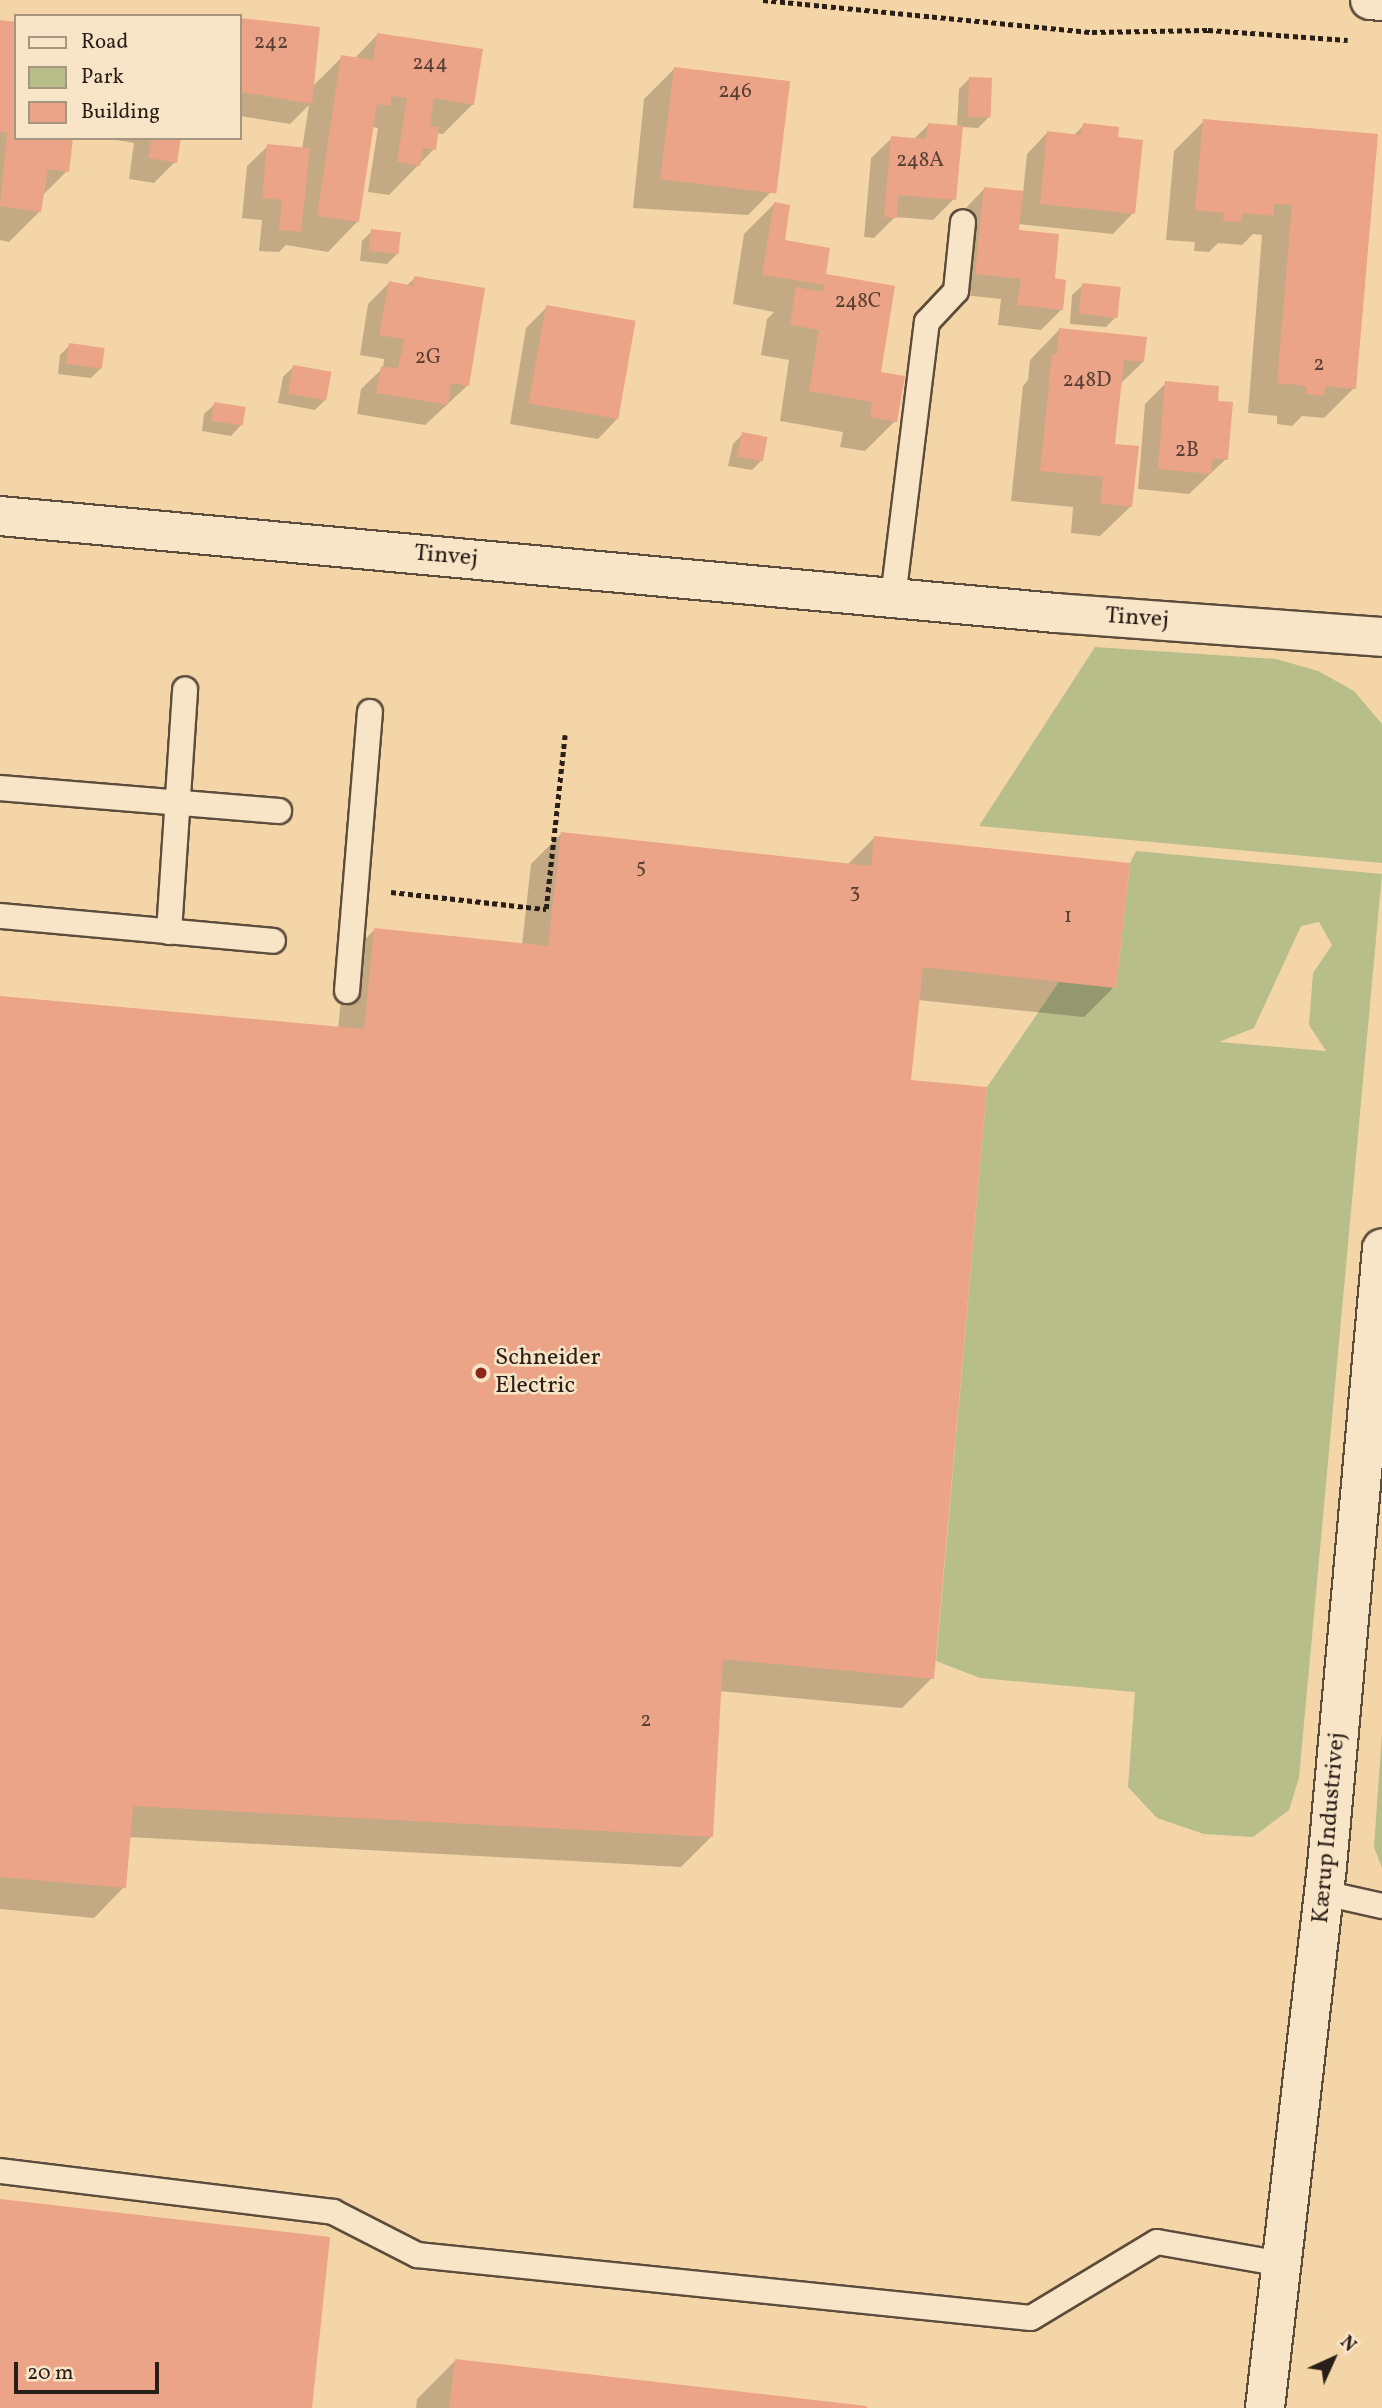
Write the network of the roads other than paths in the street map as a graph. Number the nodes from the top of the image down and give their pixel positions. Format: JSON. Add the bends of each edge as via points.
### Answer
{"nodes":[{"id":1,"x":1370,"y":0,"type":"edge"},
{"id":2,"x":1382,"y":1,"type":"edge"},
{"id":3,"x":963,"y":222,"type":"dead end"},
{"id":4,"x":0,"y":516,"type":"edge"},
{"id":5,"x":893,"y":598,"type":"junction"},
{"id":6,"x":1382,"y":637,"type":"edge"},
{"id":7,"x":185,"y":690,"type":"dead end"},
{"id":8,"x":370,"y":712,"type":"dead end"},
{"id":9,"x":0,"y":788,"type":"edge"},
{"id":10,"x":175,"y":801,"type":"junction"},
{"id":11,"x":279,"y":811,"type":"dead end"},
{"id":12,"x":0,"y":916,"type":"edge"},
{"id":13,"x":169,"y":932,"type":"junction"},
{"id":14,"x":273,"y":941,"type":"dead end"},
{"id":15,"x":347,"y":991,"type":"dead end"},
{"id":16,"x":1382,"y":1248,"type":"edge"},
{"id":17,"x":1325,"y":1892,"type":"junction"},
{"id":18,"x":1382,"y":1906,"type":"edge"},
{"id":19,"x":0,"y":2171,"type":"edge"},
{"id":20,"x":1282,"y":2264,"type":"junction"},
{"id":21,"x":1265,"y":2408,"type":"edge"}],
"edges":[{"from":1,"to":2,"type":"street"},
{"from":3,"to":5,"type":"lane","via":[[956,291],[927,322]]},
{"from":4,"to":5,"type":"street","name":"Tinvej"},
{"from":5,"to":6,"type":"street","name":"Tinvej"},
{"from":7,"to":10,"type":"lane"},
{"from":8,"to":15,"type":"lane"},
{"from":9,"to":10,"type":"lane"},
{"from":10,"to":11,"type":"lane"},
{"from":10,"to":13,"type":"lane"},
{"from":12,"to":13,"type":"lane"},
{"from":13,"to":14,"type":"lane"},
{"from":16,"to":17,"type":"street","name":"Kærup Industrivej"},
{"from":17,"to":18,"type":"lane"},
{"from":17,"to":20,"type":"street","name":"Kærup Industrivej"},
{"from":19,"to":20,"type":"lane","via":[[333,2212],[417,2255],[1031,2318],[1157,2242]]},
{"from":20,"to":21,"type":"street","name":"Kærup Industrivej"}]}
